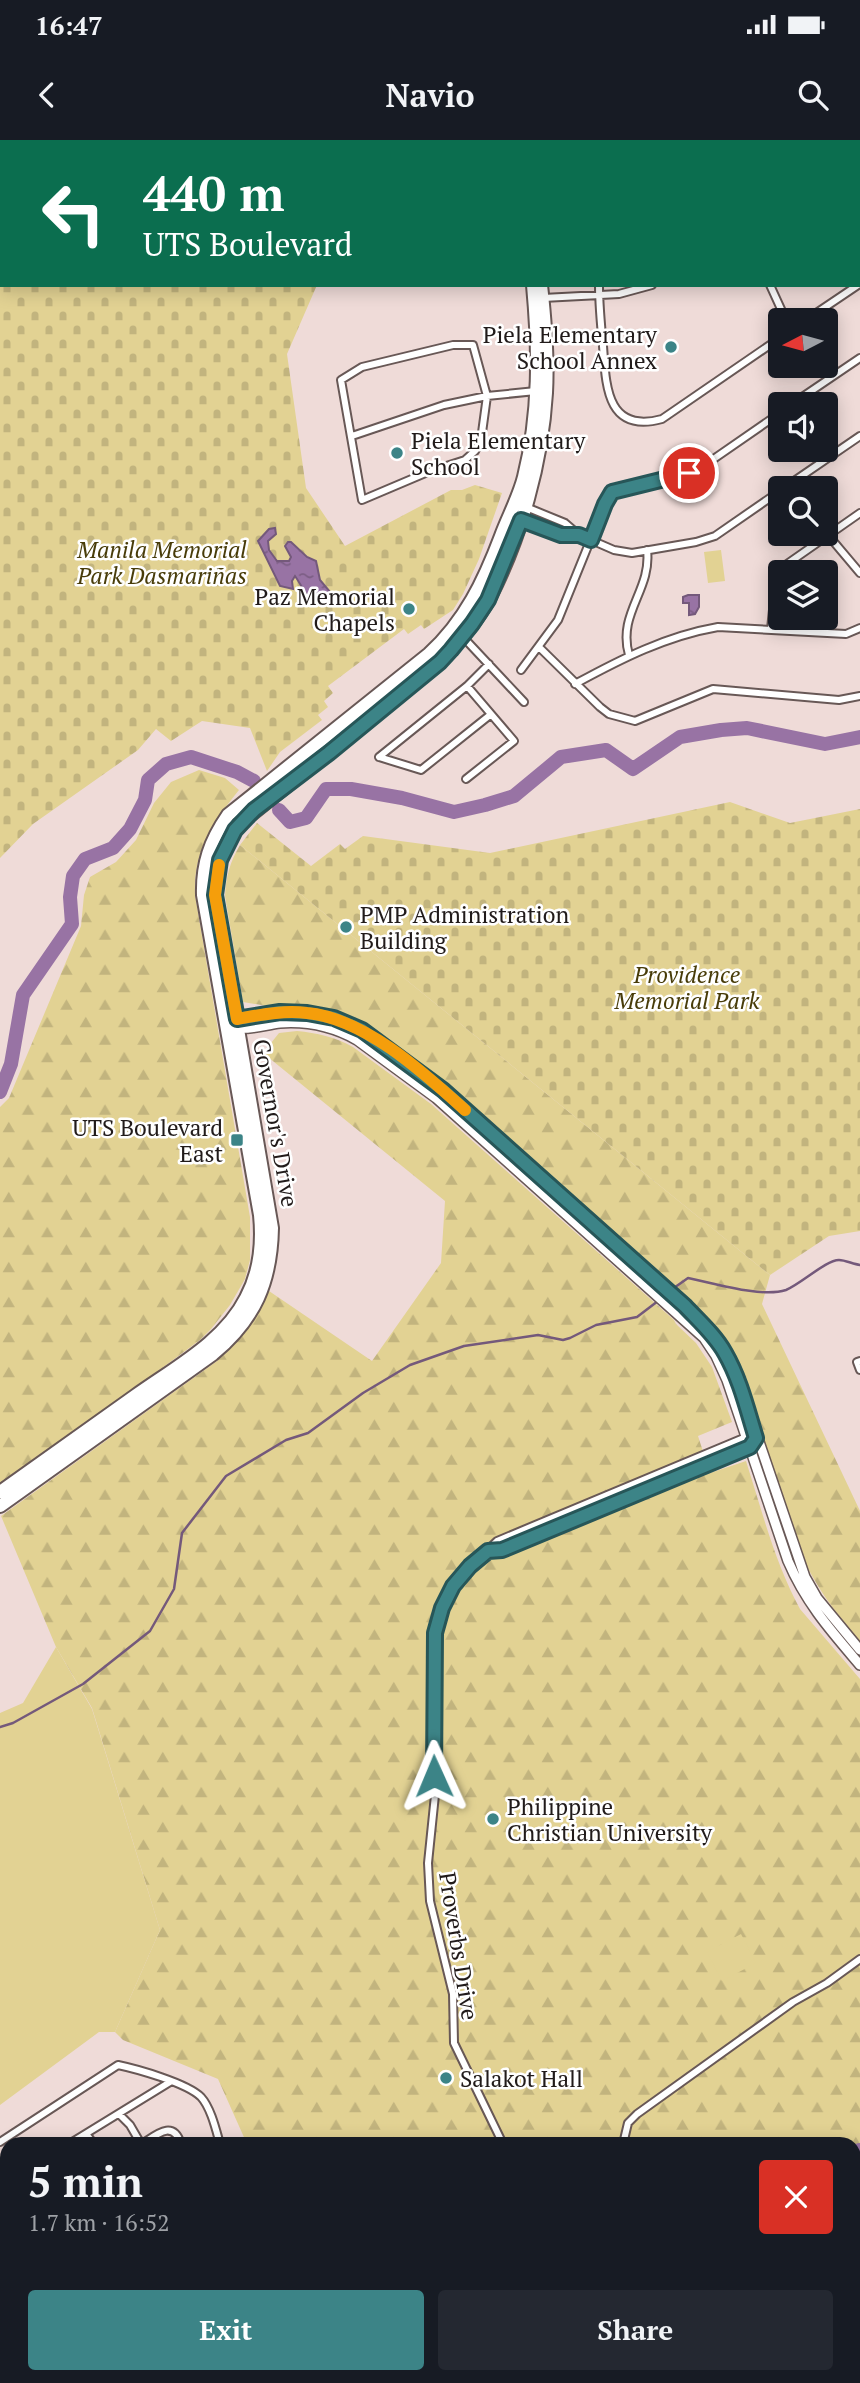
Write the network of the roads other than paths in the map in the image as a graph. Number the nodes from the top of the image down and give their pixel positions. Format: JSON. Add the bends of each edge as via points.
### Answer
{"nodes":[{"id":1,"x":599,"y":287,"type":"edge"},
{"id":2,"x":645,"y":287,"type":"edge"},
{"id":3,"x":771,"y":287,"type":"edge"},
{"id":4,"x":855,"y":287,"type":"edge"},
{"id":5,"x":538,"y":292,"type":"edge"},
{"id":6,"x":599,"y":295,"type":"junction"},
{"id":7,"x":781,"y":308,"type":"edge"},
{"id":8,"x":824,"y":308,"type":"edge"},
{"id":9,"x":768,"y":346,"type":"edge"},
{"id":10,"x":860,"y":358,"type":"edge"},
{"id":11,"x":542,"y":391,"type":"junction"},
{"id":12,"x":810,"y":392,"type":"edge"},
{"id":13,"x":487,"y":396,"type":"junction"},
{"id":14,"x":768,"y":420,"type":"edge"},
{"id":15,"x":352,"y":436,"type":"junction"},
{"id":16,"x":860,"y":436,"type":"edge"},
{"id":17,"x":801,"y":476,"type":"edge"},
{"id":18,"x":768,"y":499,"type":"edge"},
{"id":19,"x":517,"y":511,"type":"junction"},
{"id":20,"x":860,"y":513,"type":"edge"},
{"id":21,"x":838,"y":529,"type":"edge"},
{"id":22,"x":579,"y":535,"type":"junction"},
{"id":23,"x":591,"y":540,"type":"junction"},
{"id":24,"x":813,"y":546,"type":"edge"},
{"id":25,"x":837,"y":546,"type":"edge"},
{"id":26,"x":647,"y":550,"type":"junction"},
{"id":27,"x":793,"y":560,"type":"edge"},
{"id":28,"x":860,"y":573,"type":"edge"},
{"id":29,"x":860,"y":628,"type":"edge"},
{"id":30,"x":768,"y":629,"type":"edge"},
{"id":31,"x":786,"y":630,"type":"edge"},
{"id":32,"x":463,"y":637,"type":"junction"},
{"id":33,"x":540,"y":648,"type":"junction"},
{"id":34,"x":629,"y":655,"type":"junction"},
{"id":35,"x":489,"y":664,"type":"junction"},
{"id":36,"x":521,"y":670,"type":"dead end"},
{"id":37,"x":575,"y":684,"type":"junction"},
{"id":38,"x":467,"y":687,"type":"junction"},
{"id":39,"x":860,"y":696,"type":"edge"},
{"id":40,"x":524,"y":702,"type":"dead end"},
{"id":41,"x":490,"y":715,"type":"junction"},
{"id":42,"x":466,"y":779,"type":"dead end"},
{"id":43,"x":277,"y":785,"type":"junction"},
{"id":44,"x":234,"y":1025,"type":"junction"},
{"id":45,"x":859,"y":1362,"type":"edge"},
{"id":46,"x":860,"y":1370,"type":"edge"},
{"id":47,"x":751,"y":1437,"type":"junction"},
{"id":48,"x":750,"y":1447,"type":"junction"},
{"id":49,"x":0,"y":1492,"type":"edge"},
{"id":50,"x":0,"y":1506,"type":"edge"},
{"id":51,"x":488,"y":1551,"type":"junction"},
{"id":52,"x":860,"y":1650,"type":"edge"},
{"id":53,"x":860,"y":1665,"type":"edge"},
{"id":54,"x":860,"y":1959,"type":"edge"},
{"id":55,"x":170,"y":2082,"type":"junction"},
{"id":56,"x":119,"y":2114,"type":"junction"},
{"id":57,"x":87,"y":2135,"type":"joint"},
{"id":58,"x":6,"y":2137,"type":"edge"},
{"id":59,"x":83,"y":2137,"type":"edge"},
{"id":60,"x":138,"y":2137,"type":"edge"},
{"id":61,"x":152,"y":2137,"type":"edge"},
{"id":62,"x":178,"y":2137,"type":"edge"},
{"id":63,"x":217,"y":2137,"type":"edge"},
{"id":64,"x":500,"y":2137,"type":"edge"},
{"id":65,"x":625,"y":2137,"type":"edge"}],
"edges":[{"from":1,"to":6,"type":"street"},
{"from":2,"to":6,"type":"street"},
{"from":3,"to":7,"type":"street"},
{"from":4,"to":8,"type":"street"},
{"from":5,"to":6,"type":"street"},
{"from":5,"to":11,"type":"highway","name":"Governor's Drive"},
{"from":6,"to":9,"type":"street","via":[[607,391],[617,410],[631,420],[648,423],[662,419]]},
{"from":10,"to":12,"type":"street"},
{"from":11,"to":13,"type":"street"},
{"from":11,"to":19,"type":"highway","name":"Governor's Drive","via":[[539,450]]},
{"from":13,"to":15,"type":"street","via":[[444,405]]},
{"from":13,"to":15,"type":"street","via":[[481,440],[465,460],[362,500]]},
{"from":13,"to":15,"type":"street","via":[[473,345],[453,345],[362,367],[341,380]]},
{"from":14,"to":23,"type":"street","via":[[689,473],[612,492]]},
{"from":16,"to":17,"type":"street"},
{"from":18,"to":26,"type":"street","via":[[715,536]]},
{"from":19,"to":22,"type":"street","via":[[565,523]]},
{"from":19,"to":22,"type":"street","via":[[561,535]]},
{"from":19,"to":32,"type":"highway","name":"Governor's Drive","via":[[488,600]]},
{"from":19,"to":43,"type":"highway","name":"Governor's Drive","via":[[482,584],[452,630],[429,654],[302,755]]},
{"from":20,"to":21,"type":"street"},
{"from":22,"to":23,"type":"street"},
{"from":23,"to":26,"type":"street","via":[[625,552]]},
{"from":23,"to":33,"type":"street","via":[[558,620]]},
{"from":24,"to":27,"type":"street"},
{"from":25,"to":28,"type":"street"},
{"from":26,"to":34,"type":"street","via":[[649,566],[625,629]]},
{"from":29,"to":31,"type":"street","via":[[846,634]]},
{"from":30,"to":34,"type":"street","via":[[700,630]]},
{"from":32,"to":35,"type":"street"},
{"from":32,"to":43,"type":"highway","name":"Governor's Drive","via":[[440,662]]},
{"from":33,"to":36,"type":"street"},
{"from":33,"to":37,"type":"street"},
{"from":34,"to":37,"type":"street"},
{"from":35,"to":38,"type":"street"},
{"from":35,"to":40,"type":"street"},
{"from":37,"to":39,"type":"street","via":[[609,714],[628,721],[646,718],[713,689],[839,700]]},
{"from":38,"to":41,"type":"street"},
{"from":38,"to":41,"type":"street","via":[[379,757],[421,770]]},
{"from":41,"to":42,"type":"street","via":[[514,741]]},
{"from":43,"to":44,"type":"highway","name":"Governor's Drive","via":[[250,805],[225,848],[215,883]]},
{"from":44,"to":47,"type":"main road","via":[[280,1012],[334,1018],[362,1030],[443,1090],[653,1286],[710,1332],[736,1374]]},
{"from":44,"to":49,"type":"highway","name":"Governor's Drive","via":[[261,1230],[260,1263],[246,1300],[205,1345]]},
{"from":44,"to":50,"type":"highway","name":"Governor's Drive","via":[[272,1228],[270,1265],[256,1305],[239,1330],[213,1354]]},
{"from":45,"to":46,"type":"street"},
{"from":47,"to":48,"type":"main road"},
{"from":47,"to":51,"type":"street","name":"Proverbs Drive","via":[[498,1541]]},
{"from":47,"to":52,"type":"main road","via":[[805,1577]]},
{"from":48,"to":51,"type":"street","name":"Proverbs Drive","via":[[502,1550]]},
{"from":48,"to":53,"type":"main road","via":[[797,1581],[823,1622]]},
{"from":51,"to":64,"type":"street","name":"Proverbs Drive","via":[[453,1586],[435,1633],[435,1795],[428,1863],[430,1901],[453,1994],[454,2043]]},
{"from":54,"to":65,"type":"street","via":[[637,2114],[628,2123]]},
{"from":55,"to":56,"type":"street"},
{"from":55,"to":58,"type":"street","via":[[118,2065]]},
{"from":55,"to":63,"type":"street","via":[[202,2098]]},
{"from":56,"to":57,"type":"street"},
{"from":56,"to":60,"type":"street"},
{"from":57,"to":59,"type":"street"},
{"from":61,"to":62,"type":"street","via":[[170,2130]]}]}
